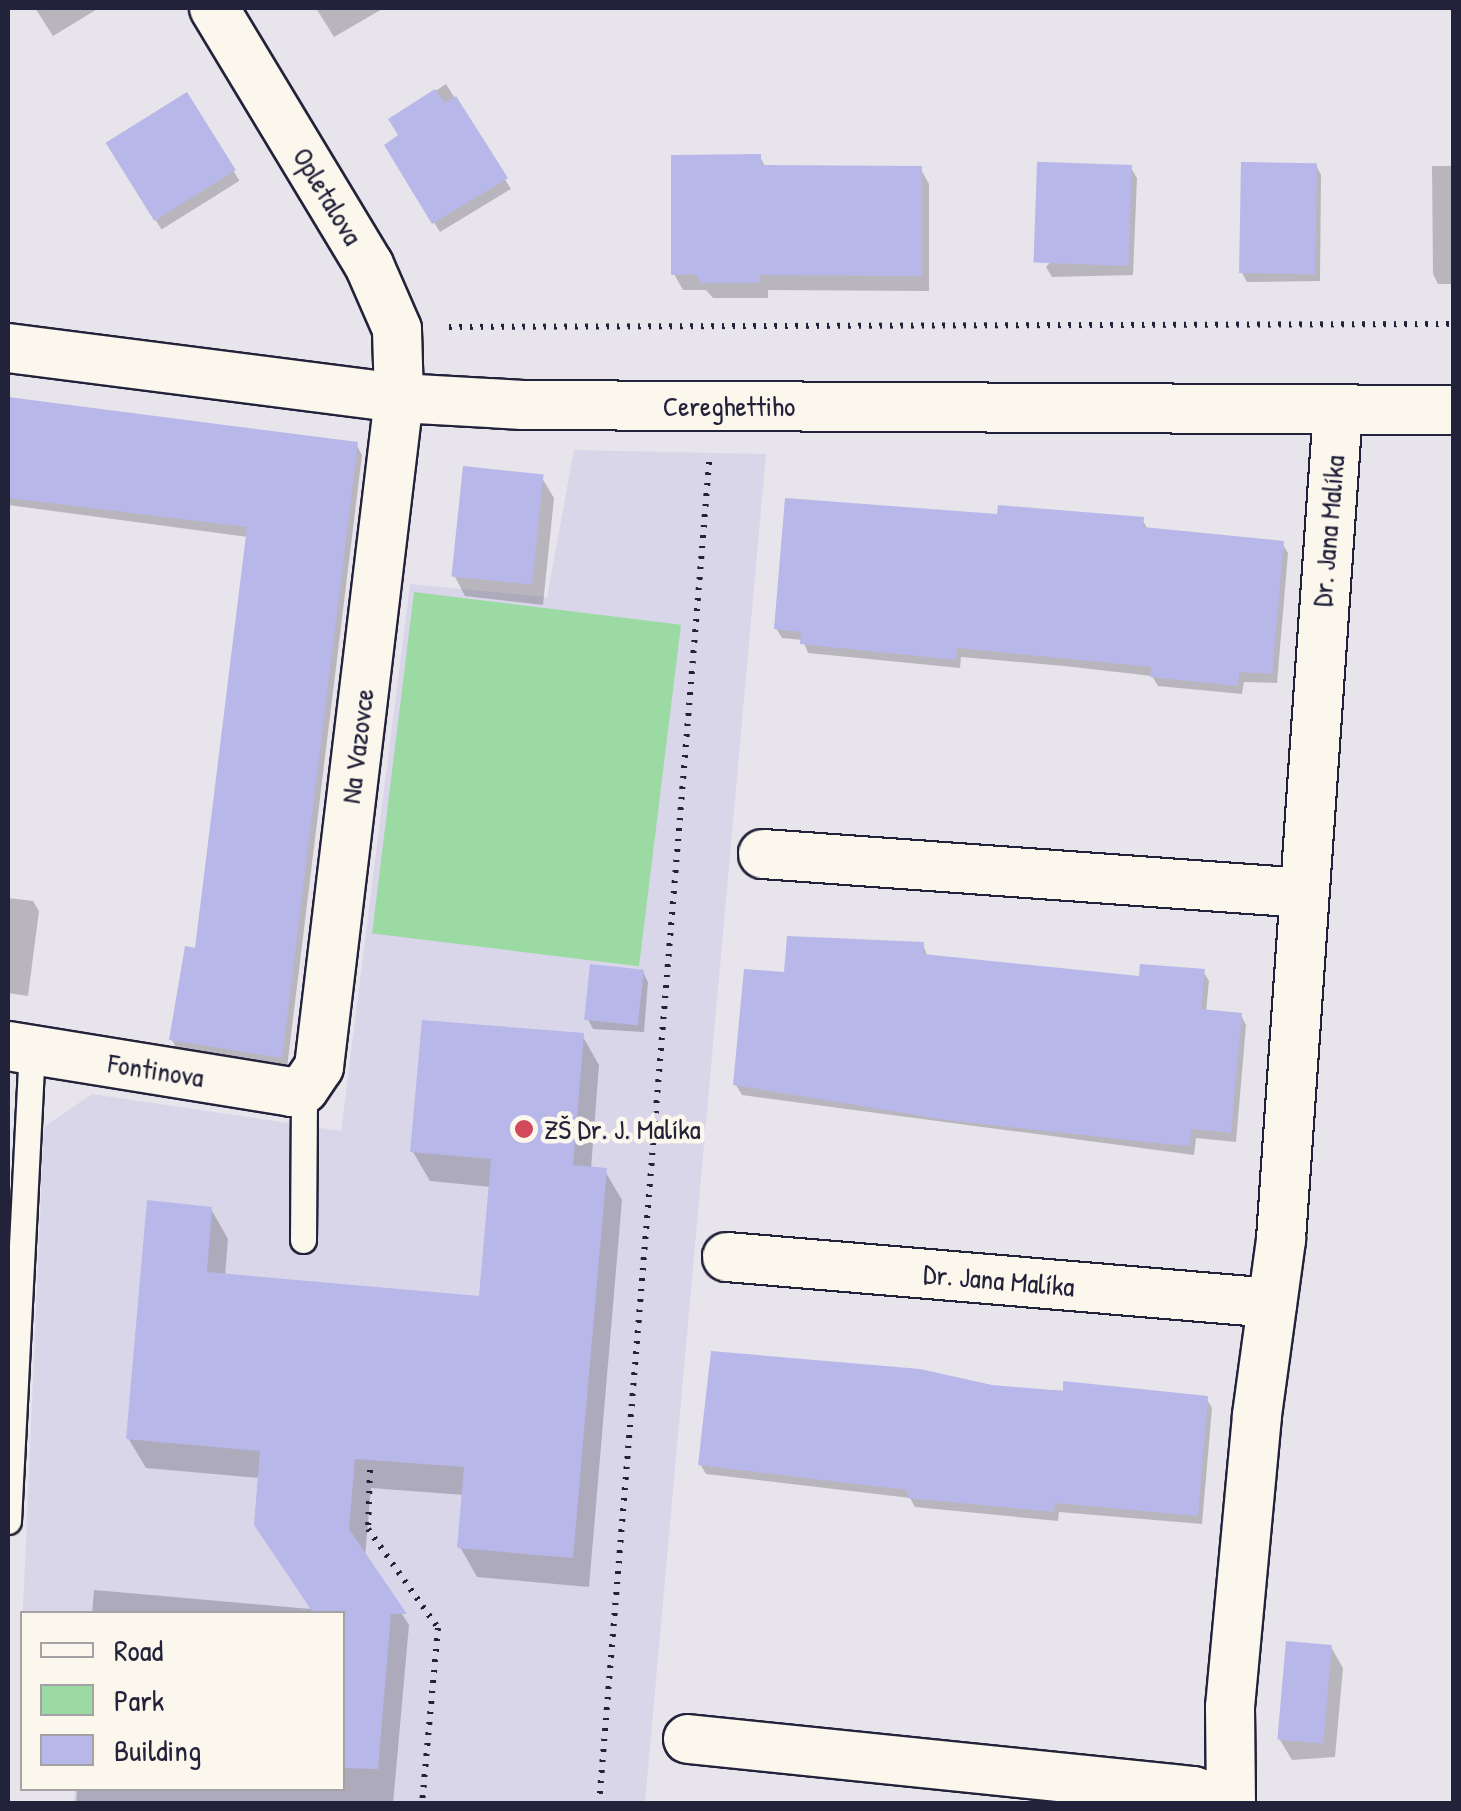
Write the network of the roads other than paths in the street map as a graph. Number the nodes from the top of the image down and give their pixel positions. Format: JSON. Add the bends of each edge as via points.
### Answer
{"nodes":[{"id":1,"x":214,"y":8,"type":"edge"},
{"id":2,"x":8,"y":348,"type":"edge"},
{"id":3,"x":399,"y":398,"type":"junction"},
{"id":4,"x":1338,"y":409,"type":"junction"},
{"id":5,"x":1454,"y":410,"type":"edge"},
{"id":6,"x":763,"y":854,"type":"dead end"},
{"id":7,"x":1305,"y":893,"type":"junction"},
{"id":8,"x":20,"y":1048,"type":"edge"},
{"id":9,"x":304,"y":1088,"type":"junction"},
{"id":10,"x":302,"y":1240,"type":"dead end"},
{"id":11,"x":727,"y":1258,"type":"dead end"},
{"id":12,"x":1272,"y":1304,"type":"junction"},
{"id":13,"x":8,"y":1520,"type":"edge"},
{"id":14,"x":688,"y":1739,"type":"dead end"},
{"id":15,"x":1230,"y":1804,"type":"edge"}],
"edges":[{"from":1,"to":3,"type":"street","name":"Opletalova","via":[[370,265],[398,330]]},
{"from":2,"to":3,"type":"street","name":"Cereghettiho"},
{"from":3,"to":4,"type":"street","name":"Cereghettiho"},
{"from":3,"to":9,"type":"street","name":"Na Vazovce","via":[[320,1067]]},
{"from":4,"to":5,"type":"street","name":"Cereghettiho"},
{"from":4,"to":7,"type":"street","name":"Dr. Jana Malíka"},
{"from":6,"to":7,"type":"street"},
{"from":7,"to":12,"type":"street","name":"Dr. Jana Malíka"},
{"from":8,"to":9,"type":"street","name":"Fontinova","via":[[291,1092]]},
{"from":8,"to":13,"type":"lane"},
{"from":9,"to":10,"type":"lane"},
{"from":11,"to":12,"type":"street","name":"Dr. Jana Malíka"},
{"from":12,"to":15,"type":"street","name":"Dr. Jana Malíka","via":[[1230,1707]]},
{"from":14,"to":15,"type":"street","name":"Dr. Jana Malíka","via":[[1193,1791]]}]}
